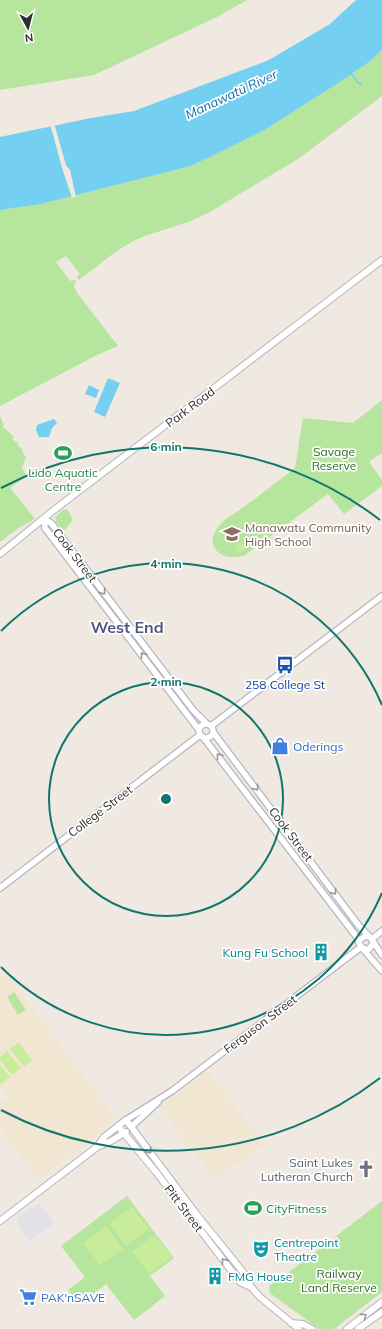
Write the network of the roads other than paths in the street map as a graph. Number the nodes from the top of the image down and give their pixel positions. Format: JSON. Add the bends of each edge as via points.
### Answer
{"nodes":[{"id":1,"x":382,"y":260,"type":"edge"},
{"id":2,"x":44,"y":519,"type":"junction"},
{"id":3,"x":0,"y":554,"type":"edge"},
{"id":4,"x":382,"y":596,"type":"edge"},
{"id":5,"x":186,"y":706,"type":"junction"},
{"id":6,"x":211,"y":728,"type":"junction"},
{"id":7,"x":201,"y":734,"type":"junction"},
{"id":8,"x":0,"y":888,"type":"edge"},
{"id":9,"x":382,"y":931,"type":"edge"},
{"id":10,"x":371,"y":939,"type":"junction"},
{"id":11,"x":361,"y":946,"type":"junction"},
{"id":12,"x":382,"y":955,"type":"edge"},
{"id":13,"x":382,"y":971,"type":"edge"},
{"id":14,"x":160,"y":1100,"type":"junction"},
{"id":15,"x":126,"y":1120,"type":"junction"},
{"id":16,"x":118,"y":1126,"type":"junction"},
{"id":17,"x":131,"y":1127,"type":"junction"},
{"id":18,"x":124,"y":1133,"type":"junction"},
{"id":19,"x":97,"y":1147,"type":"junction"},
{"id":20,"x":195,"y":1217,"type":"junction"},
{"id":21,"x":0,"y":1221,"type":"edge"},
{"id":22,"x":382,"y":1302,"type":"edge"},
{"id":23,"x":382,"y":1312,"type":"edge"},
{"id":24,"x":291,"y":1323,"type":"junction"},
{"id":25,"x":299,"y":1329,"type":"edge"},
{"id":26,"x":312,"y":1329,"type":"edge"},
{"id":27,"x":347,"y":1329,"type":"edge"},
{"id":28,"x":358,"y":1329,"type":"edge"}],
"edges":[{"from":1,"to":2,"type":"main road","name":"Park Road"},
{"from":2,"to":3,"type":"main road","name":"Park Road"},
{"from":2,"to":5,"type":"street","name":"Cook Street","via":[[51,523]]},
{"from":4,"to":6,"type":"street"},
{"from":5,"to":6,"type":"street","name":"Cook Street"},
{"from":5,"to":7,"type":"street","name":"Cook Street"},
{"from":6,"to":7,"type":"street","via":[[201,726]]},
{"from":6,"to":7,"type":"street","via":[[210,737]]},
{"from":6,"to":10,"type":"street","name":"Cook Street","one_way":true},
{"from":7,"to":8,"type":"street","name":"College Street"},
{"from":11,"to":7,"type":"street","name":"Cook Street","one_way":true},
{"from":9,"to":10,"type":"street"},
{"from":10,"to":11,"type":"street","via":[[363,936]]},
{"from":10,"to":11,"type":"street","via":[[370,949]]},
{"from":10,"to":12,"type":"street","name":"Cook Street"},
{"from":11,"to":13,"type":"street","name":"Cook Street"},
{"from":11,"to":14,"type":"street","name":"Ferguson Street"},
{"from":14,"to":15,"type":"street","name":"Ferguson Street"},
{"from":14,"to":17,"type":"street","name":"Ferguson Street"},
{"from":15,"to":16,"type":"main road","name":"Ferguson Street"},
{"from":15,"to":17,"type":"main road","name":"Pitt Street"},
{"from":16,"to":18,"type":"main road","name":"Pitt Street"},
{"from":16,"to":19,"type":"main road","name":"Ferguson Street","via":[[104,1137]]},
{"from":17,"to":18,"type":"main road","name":"Ferguson Street"},
{"from":17,"to":20,"type":"main road","name":"Pitt Street","one_way":true},
{"from":18,"to":19,"type":"main road","name":"Ferguson Street"},
{"from":18,"to":20,"type":"main road","name":"Pitt Street"},
{"from":19,"to":21,"type":"main road","name":"Ferguson Street"},
{"from":20,"to":24,"type":"main road","name":"Pitt Street","via":[[247,1277],[251,1287]]},
{"from":27,"to":22,"type":"main road","one_way":true},
{"from":23,"to":28,"type":"main road"},
{"from":24,"to":25,"type":"main road","name":"Pitt Street"},
{"from":24,"to":26,"type":"main road","via":[[302,1324]]}]}
